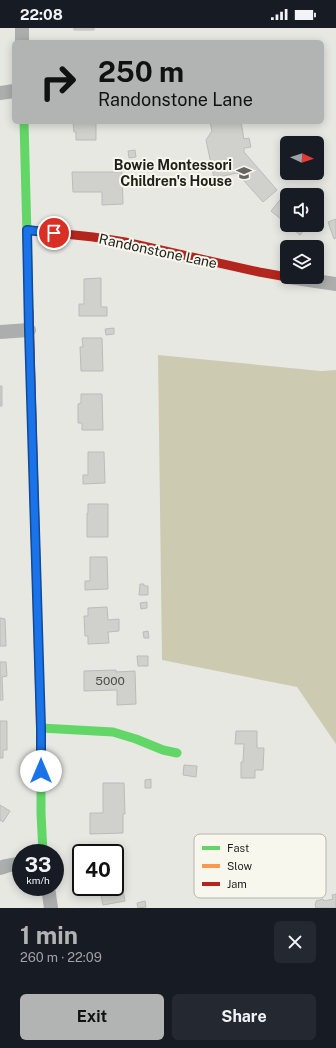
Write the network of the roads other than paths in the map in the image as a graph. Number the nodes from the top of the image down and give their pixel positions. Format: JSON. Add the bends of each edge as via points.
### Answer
{"nodes":[{"id":1,"x":22,"y":28,"type":"edge"},
{"id":2,"x":22,"y":40,"type":"edge"},
{"id":3,"x":12,"y":91,"type":"edge"},
{"id":4,"x":0,"y":93,"type":"edge"},
{"id":5,"x":24,"y":124,"type":"edge"},
{"id":6,"x":27,"y":230,"type":"junction"},
{"id":7,"x":280,"y":276,"type":"edge"},
{"id":8,"x":324,"y":282,"type":"edge"},
{"id":9,"x":336,"y":284,"type":"edge"},
{"id":10,"x":29,"y":330,"type":"junction"},
{"id":11,"x":0,"y":332,"type":"edge"},
{"id":12,"x":41,"y":728,"type":"junction"},
{"id":13,"x":177,"y":753,"type":"dead end"},
{"id":14,"x":43,"y":844,"type":"edge"},
{"id":15,"x":12,"y":865,"type":"edge"},
{"id":16,"x":0,"y":868,"type":"edge"},
{"id":17,"x":49,"y":896,"type":"edge"},
{"id":18,"x":51,"y":908,"type":"edge"}],
"edges":[{"from":1,"to":2,"type":"street"},
{"from":3,"to":4,"type":"street"},
{"from":5,"to":6,"type":"street"},
{"from":6,"to":7,"type":"street","name":"Randonstone Lane","via":[[125,242]]},
{"from":6,"to":10,"type":"street"},
{"from":8,"to":9,"type":"street","name":"Randonstone Lane"},
{"from":10,"to":11,"type":"street"},
{"from":10,"to":12,"type":"street"},
{"from":12,"to":13,"type":"street","via":[[113,732]]},
{"from":12,"to":14,"type":"street"},
{"from":15,"to":16,"type":"street"},
{"from":17,"to":18,"type":"street"}]}
